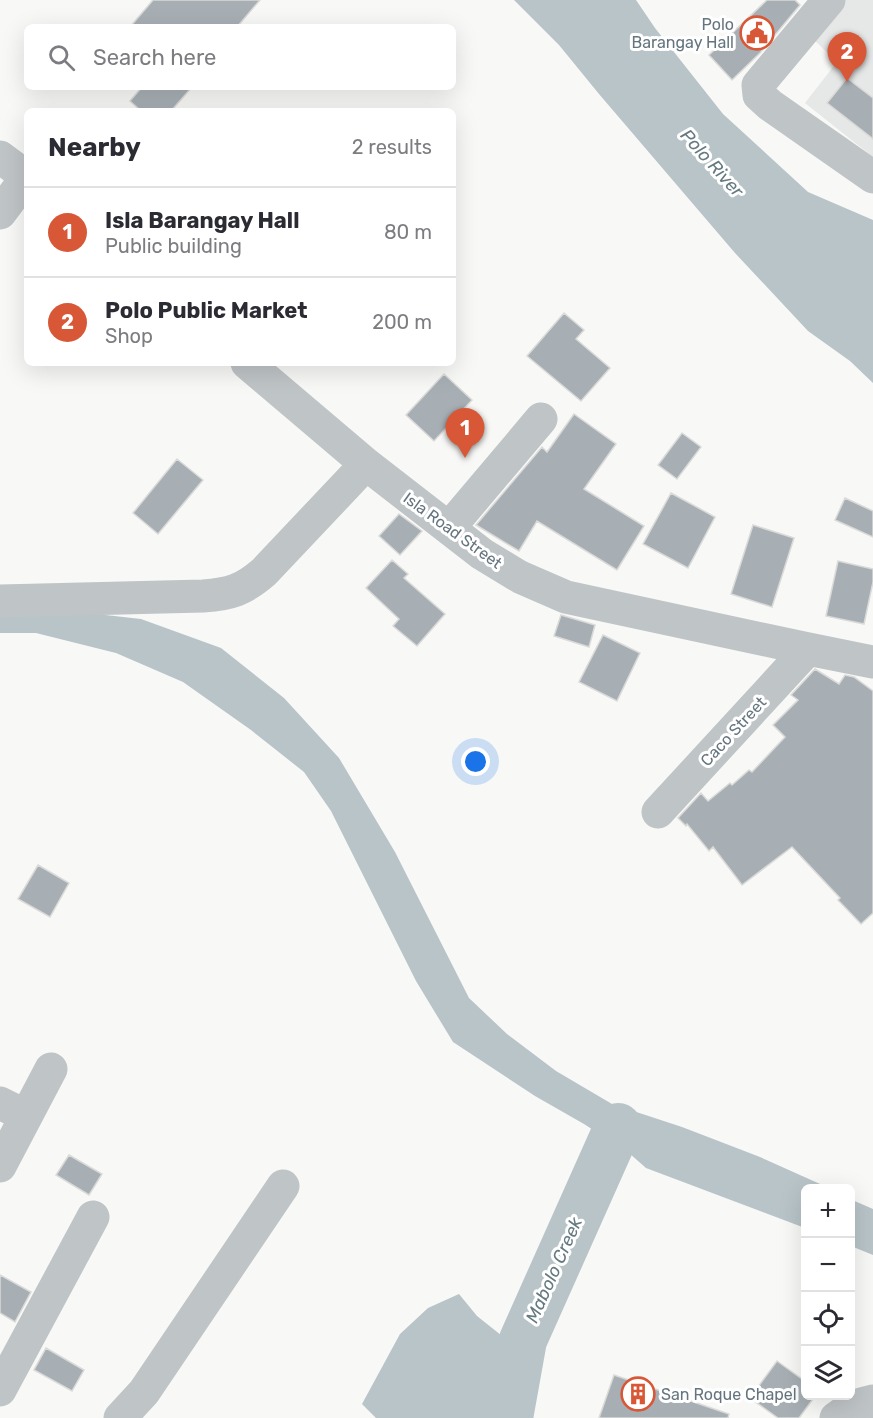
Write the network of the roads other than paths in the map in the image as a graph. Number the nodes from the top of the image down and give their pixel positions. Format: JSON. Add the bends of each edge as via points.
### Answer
{"nodes":[{"id":1,"x":829,"y":0,"type":"edge"},
{"id":2,"x":0,"y":157,"type":"edge"},
{"id":3,"x":24,"y":175,"type":"edge"},
{"id":4,"x":873,"y":177,"type":"edge"},
{"id":5,"x":24,"y":181,"type":"edge"},
{"id":6,"x":0,"y":213,"type":"edge"},
{"id":7,"x":251,"y":366,"type":"edge"},
{"id":8,"x":540,"y":419,"type":"dead end"},
{"id":9,"x":366,"y":464,"type":"junction"},
{"id":10,"x":449,"y":528,"type":"junction"},
{"id":11,"x":4,"y":599,"type":"edge"},
{"id":12,"x":808,"y":649,"type":"junction"},
{"id":13,"x":873,"y":662,"type":"edge"},
{"id":14,"x":658,"y":812,"type":"dead end"},
{"id":15,"x":51,"y":1069,"type":"dead end"},
{"id":16,"x":13,"y":1110,"type":"edge"},
{"id":17,"x":0,"y":1166,"type":"edge"},
{"id":18,"x":283,"y":1186,"type":"dead end"},
{"id":19,"x":93,"y":1217,"type":"dead end"},
{"id":20,"x":0,"y":1390,"type":"edge"},
{"id":21,"x":873,"y":1401,"type":"edge"},
{"id":22,"x":120,"y":1418,"type":"edge"},
{"id":23,"x":836,"y":1418,"type":"edge"}],
"edges":[{"from":1,"to":4,"type":"street","via":[[758,85],[759,95]]},
{"from":2,"to":3,"type":"street"},
{"from":5,"to":6,"type":"street"},
{"from":7,"to":9,"type":"street","name":"Isla Road Street"},
{"from":8,"to":10,"type":"street"},
{"from":9,"to":10,"type":"street","name":"Isla Road Street"},
{"from":9,"to":11,"type":"street","via":[[264,572],[236,591],[204,596]]},
{"from":10,"to":12,"type":"street","name":"Isla Road Street","via":[[520,577],[566,597]]},
{"from":12,"to":13,"type":"street","name":"Isla Road Street"},
{"from":12,"to":14,"type":"street","name":"Caco Street"},
{"from":15,"to":16,"type":"street"},
{"from":16,"to":17,"type":"street"},
{"from":18,"to":22,"type":"street","via":[[144,1392]]},
{"from":19,"to":20,"type":"street"},
{"from":21,"to":23,"type":"street","via":[[859,1403]]}]}
